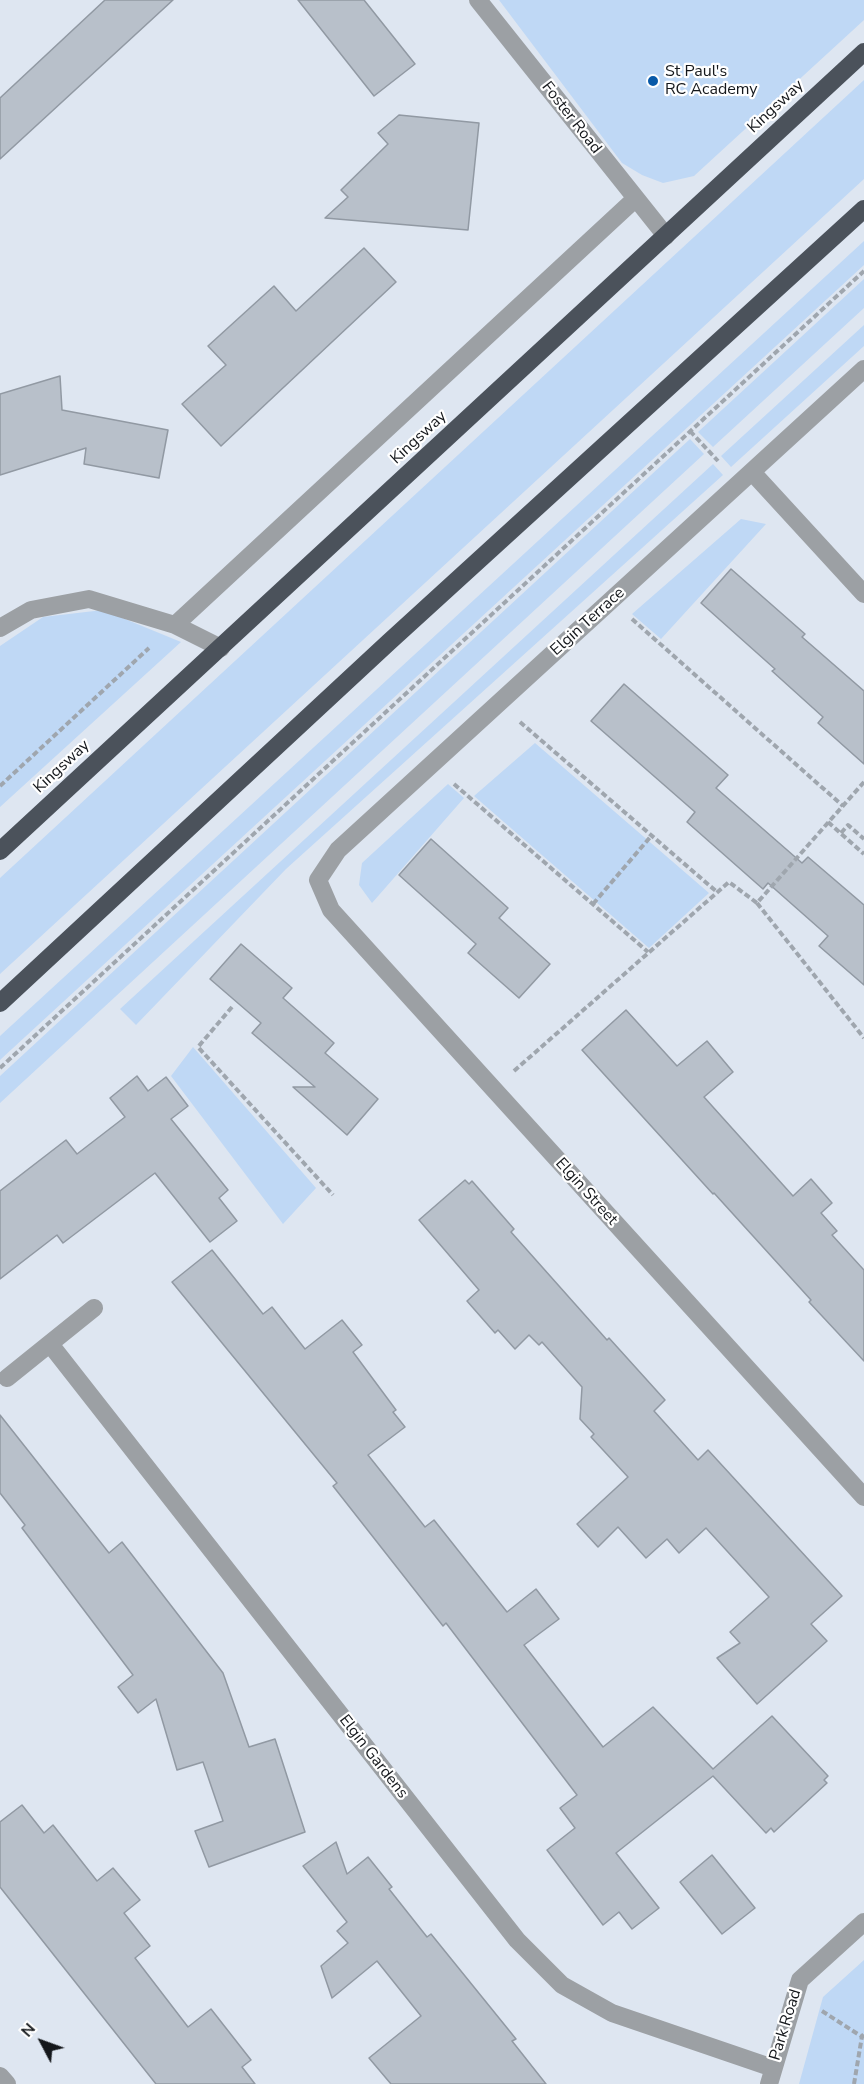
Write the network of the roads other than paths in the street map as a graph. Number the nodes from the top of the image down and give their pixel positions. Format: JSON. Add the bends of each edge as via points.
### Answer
{"nodes":[{"id":1,"x":478,"y":0,"type":"edge"},
{"id":2,"x":864,"y":52,"type":"edge"},
{"id":3,"x":635,"y":199,"type":"junction"},
{"id":4,"x":864,"y":209,"type":"edge"},
{"id":5,"x":666,"y":236,"type":"junction"},
{"id":6,"x":864,"y":369,"type":"edge"},
{"id":7,"x":752,"y":472,"type":"junction"},
{"id":8,"x":864,"y":594,"type":"edge"},
{"id":9,"x":175,"y":625,"type":"junction"},
{"id":10,"x":0,"y":628,"type":"edge"},
{"id":11,"x":221,"y":648,"type":"junction"},
{"id":12,"x":0,"y":851,"type":"edge"},
{"id":13,"x":318,"y":880,"type":"joint"},
{"id":14,"x":0,"y":1003,"type":"edge"},
{"id":15,"x":94,"y":1308,"type":"dead end"},
{"id":16,"x":50,"y":1344,"type":"junction"},
{"id":17,"x":8,"y":1378,"type":"dead end"},
{"id":18,"x":864,"y":1497,"type":"edge"},
{"id":19,"x":864,"y":1922,"type":"edge"},
{"id":20,"x":0,"y":2076,"type":"edge"},
{"id":21,"x":771,"y":2076,"type":"edge"},
{"id":22,"x":7,"y":2084,"type":"edge"}],
"edges":[{"from":1,"to":3,"type":"street","name":"Foster Road"},
{"from":2,"to":5,"type":"highway","name":"Kingsway"},
{"from":3,"to":5,"type":"street","name":"Foster Road"},
{"from":3,"to":9,"type":"street"},
{"from":4,"to":14,"type":"highway"},
{"from":5,"to":11,"type":"highway","name":"Kingsway"},
{"from":6,"to":7,"type":"street","name":"Elgin Terrace"},
{"from":7,"to":8,"type":"street"},
{"from":7,"to":13,"type":"street","name":"Elgin Terrace","via":[[338,850]]},
{"from":9,"to":10,"type":"street","via":[[89,599],[31,610]]},
{"from":9,"to":11,"type":"street"},
{"from":11,"to":12,"type":"highway","name":"Kingsway"},
{"from":13,"to":18,"type":"street","name":"Elgin Street","via":[[331,910]]},
{"from":15,"to":16,"type":"street"},
{"from":16,"to":17,"type":"street"},
{"from":16,"to":21,"type":"street","name":"Elgin Gardens","via":[[517,1940],[562,1985],[612,2013]]},
{"from":19,"to":21,"type":"street","name":"Park Road","via":[[800,1980]]},
{"from":20,"to":22,"type":"street"}]}
